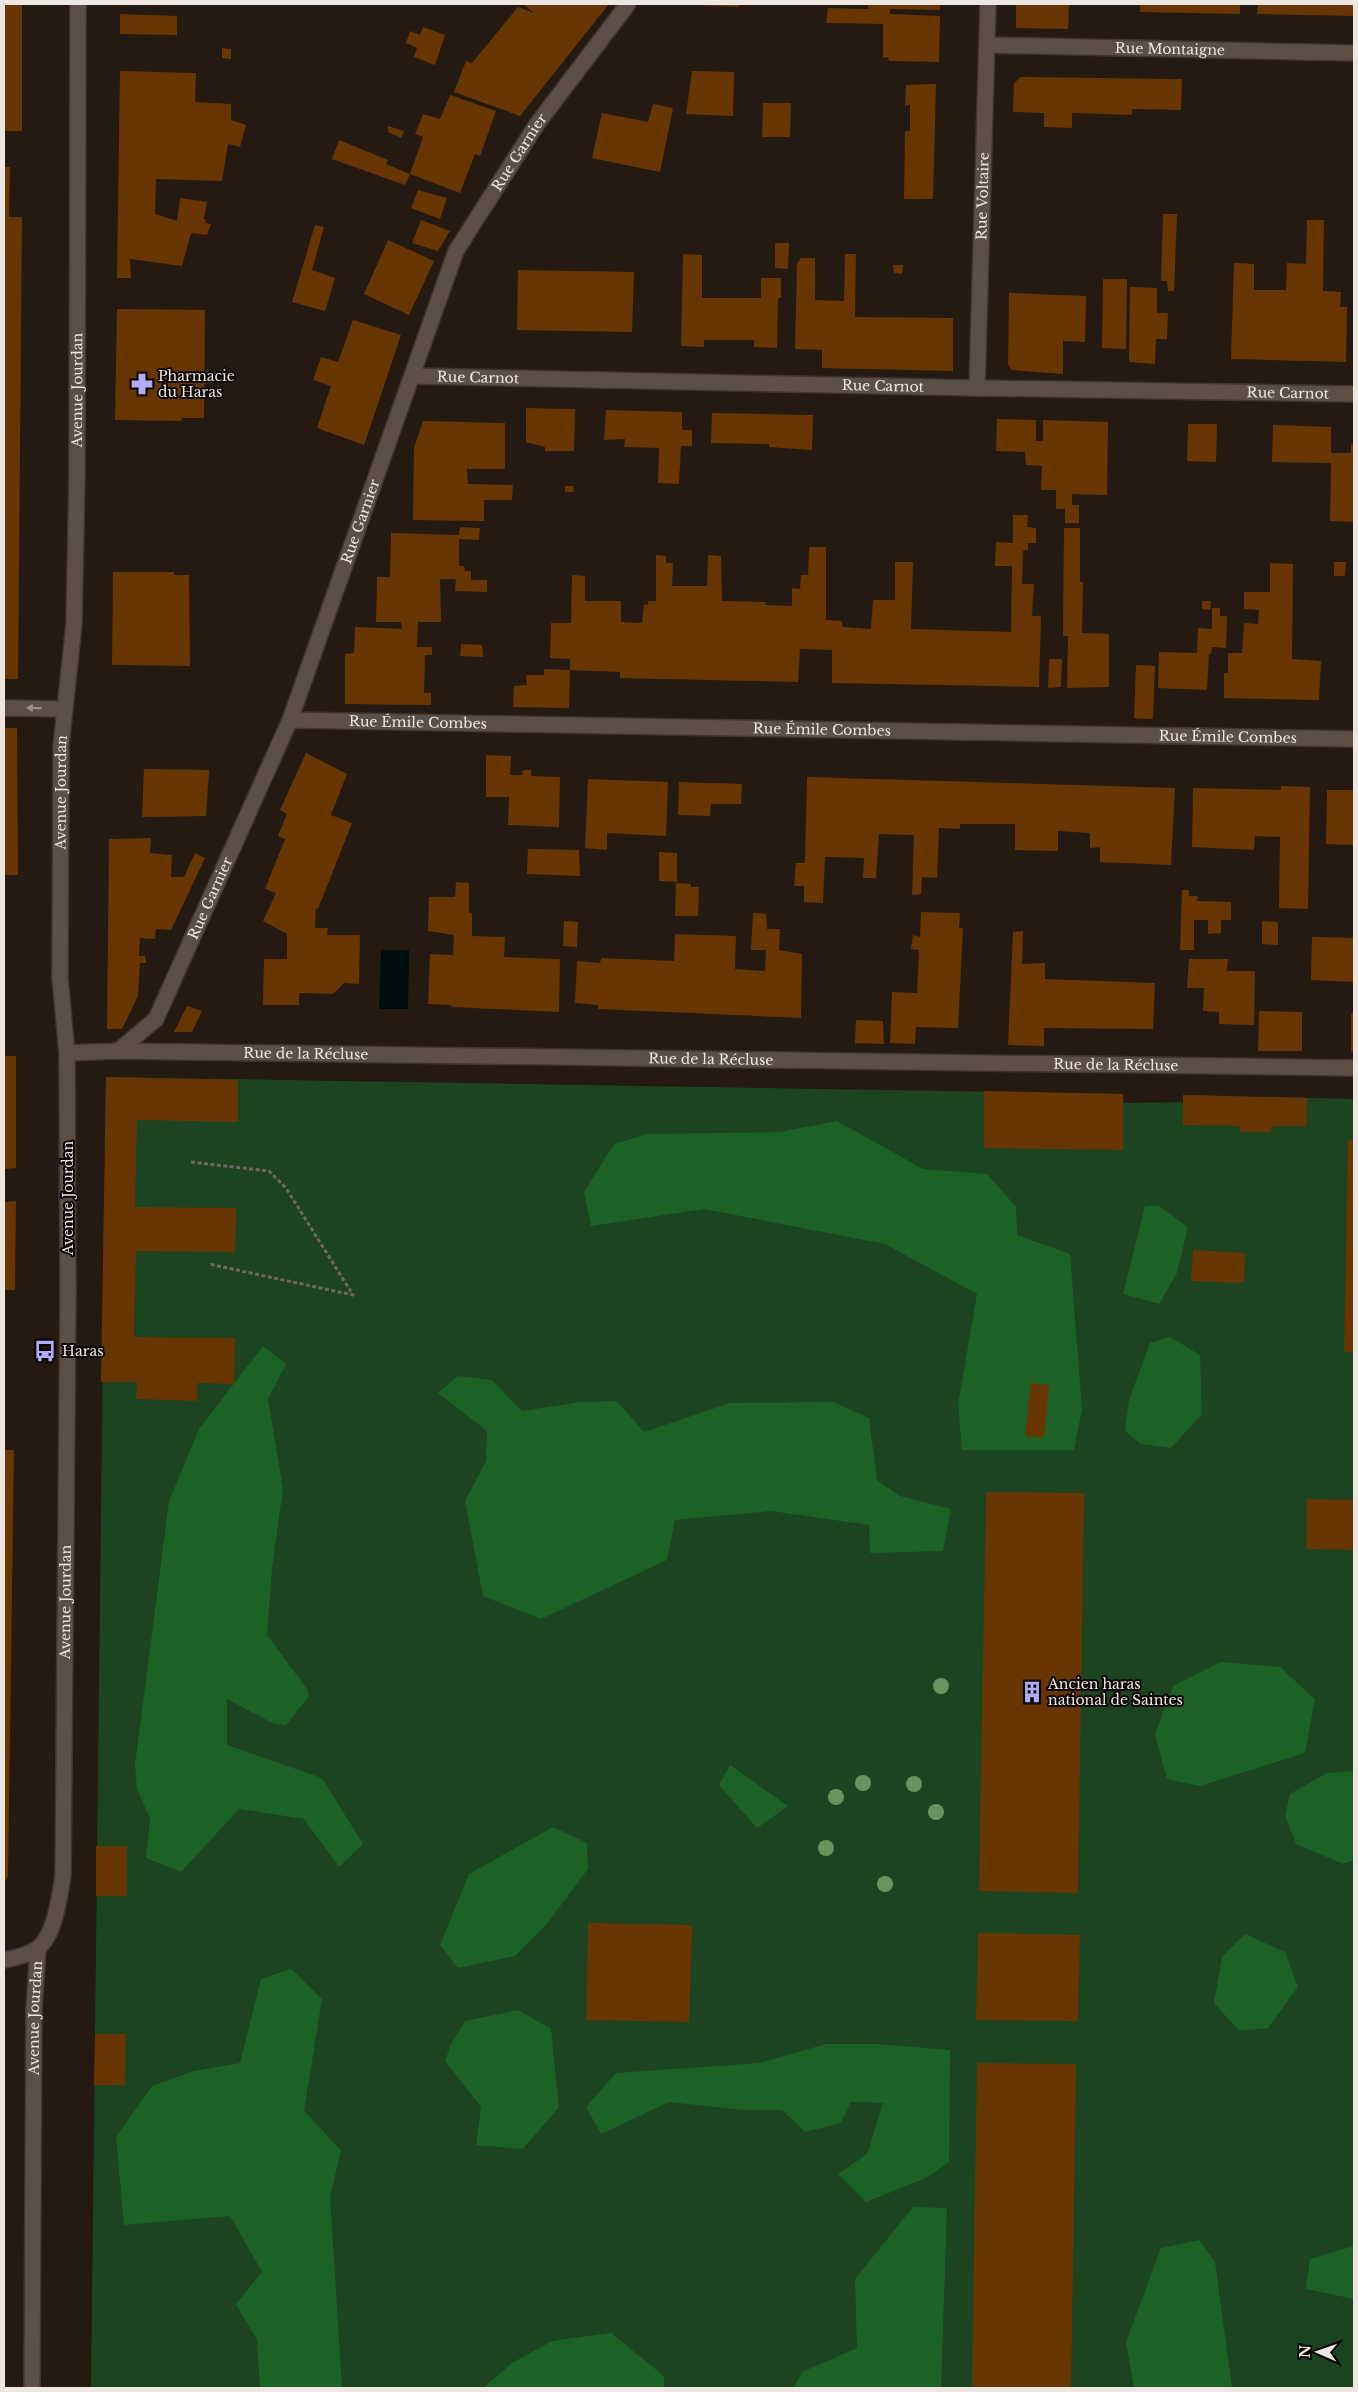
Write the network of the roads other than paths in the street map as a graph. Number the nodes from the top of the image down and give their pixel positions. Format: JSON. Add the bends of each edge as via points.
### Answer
{"nodes":[{"id":1,"x":78,"y":4,"type":"edge"},
{"id":2,"x":628,"y":4,"type":"edge"},
{"id":3,"x":988,"y":4,"type":"edge"},
{"id":4,"x":988,"y":45,"type":"junction"},
{"id":5,"x":1354,"y":53,"type":"edge"},
{"id":6,"x":412,"y":376,"type":"junction"},
{"id":7,"x":977,"y":388,"type":"junction"},
{"id":8,"x":1354,"y":394,"type":"edge"},
{"id":9,"x":4,"y":708,"type":"edge"},
{"id":10,"x":65,"y":709,"type":"junction"},
{"id":11,"x":290,"y":720,"type":"junction"},
{"id":12,"x":1354,"y":739,"type":"edge"},
{"id":13,"x":118,"y":1051,"type":"junction"},
{"id":14,"x":67,"y":1053,"type":"junction"},
{"id":15,"x":1354,"y":1068,"type":"edge"},
{"id":16,"x":38,"y":1948,"type":"junction"},
{"id":17,"x":4,"y":1960,"type":"edge"},
{"id":18,"x":32,"y":2388,"type":"edge"}],
"edges":[{"from":1,"to":10,"type":"street","name":"Avenue Jourdan","via":[[74,604]]},
{"from":2,"to":6,"type":"street","name":"Rue Garnier","via":[[537,124],[456,251]]},
{"from":3,"to":4,"type":"street","name":"Rue Voltaire"},
{"from":4,"to":5,"type":"street","name":"Rue Montaigne"},
{"from":4,"to":7,"type":"street","name":"Rue Voltaire"},
{"from":6,"to":7,"type":"street","name":"Rue Carnot"},
{"from":6,"to":11,"type":"street","name":"Rue Garnier"},
{"from":7,"to":8,"type":"street","name":"Rue Carnot"},
{"from":10,"to":9,"type":"street","one_way":true},
{"from":10,"to":14,"type":"street","name":"Avenue Jourdan","via":[[61,746],[60,978]]},
{"from":11,"to":12,"type":"street","name":"Rue Émile Combes"},
{"from":11,"to":13,"type":"street","name":"Rue Garnier","via":[[156,1019]]},
{"from":13,"to":14,"type":"street","name":"Rue de la Récluse"},
{"from":13,"to":15,"type":"street","name":"Rue de la Récluse"},
{"from":14,"to":16,"type":"street","name":"Avenue Jourdan","via":[[63,1875],[58,1910],[50,1931]]},
{"from":16,"to":17,"type":"street"},
{"from":16,"to":18,"type":"street","name":"Avenue Jourdan","via":[[34,2009]]}]}
